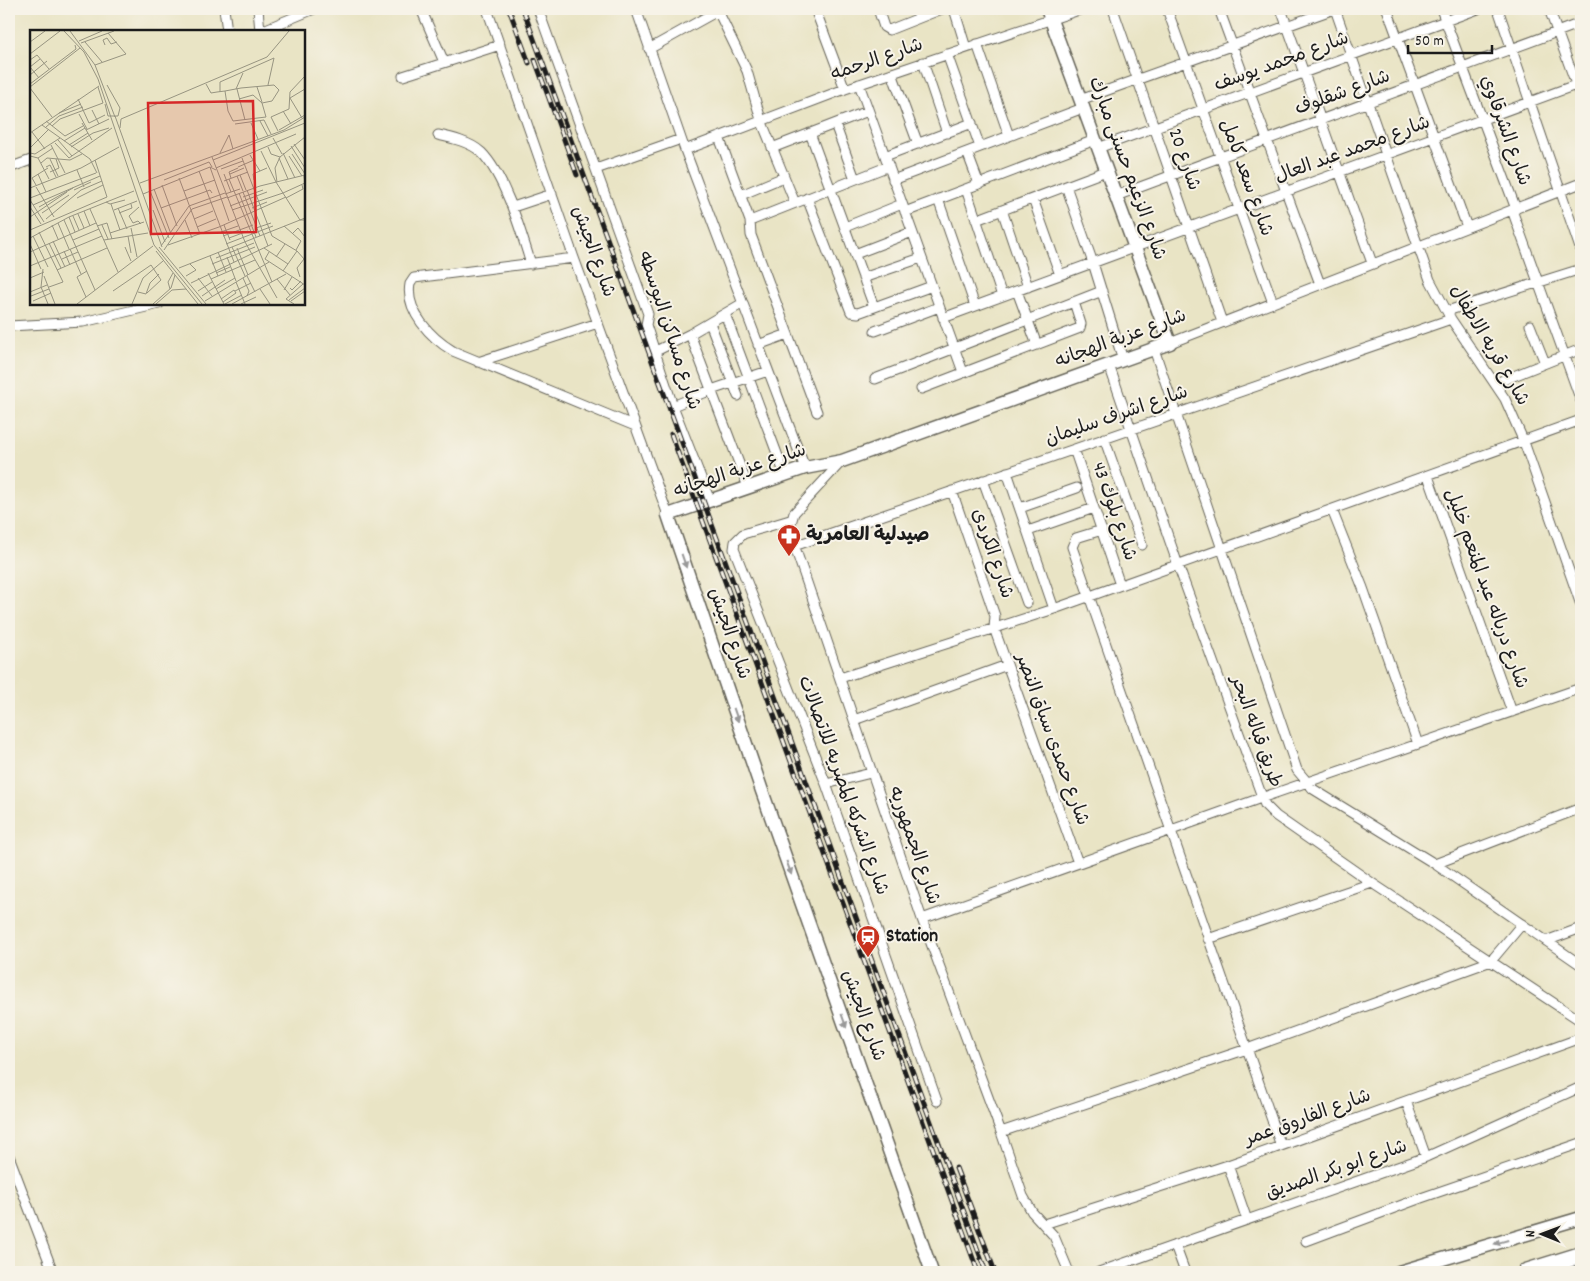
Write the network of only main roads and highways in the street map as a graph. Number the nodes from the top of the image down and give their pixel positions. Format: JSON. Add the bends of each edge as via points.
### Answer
{"nodes":[{"id":1,"x":1581,"y":1255,"type":"edge"},
{"id":2,"x":1526,"y":1272,"type":"edge"}],
"edges":[{"from":1,"to":2,"type":"highway"}]}
